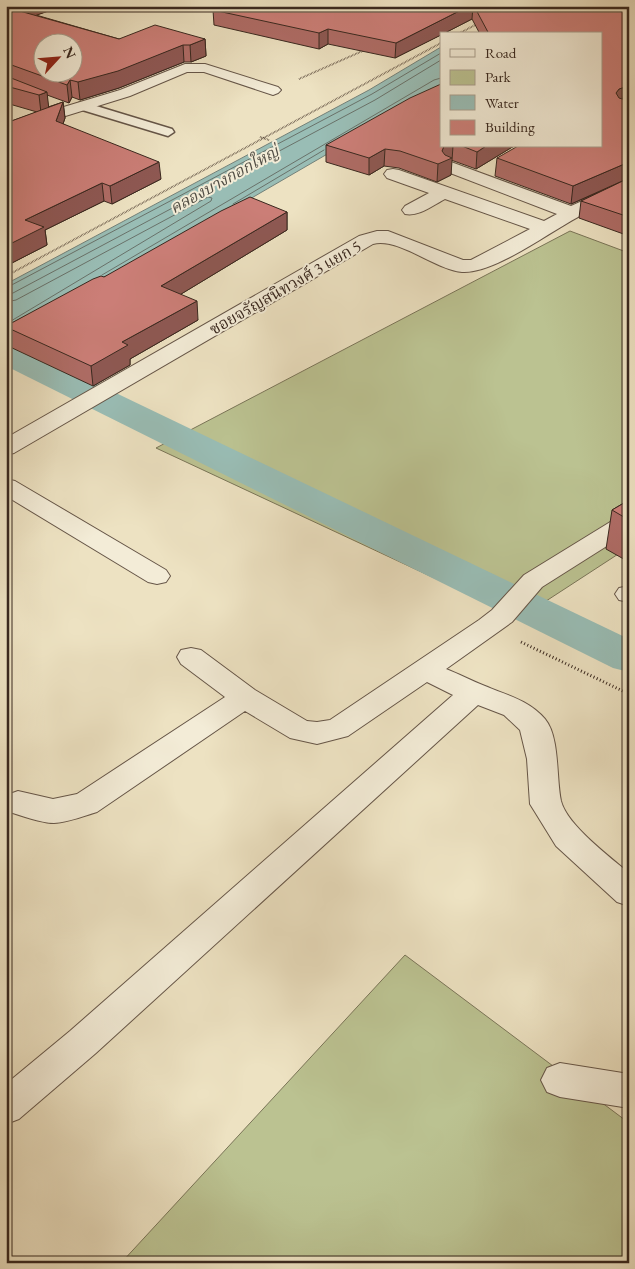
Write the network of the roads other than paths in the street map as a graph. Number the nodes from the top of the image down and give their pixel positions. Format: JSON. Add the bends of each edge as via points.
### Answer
{"nodes":[{"id":1,"x":273,"y":90,"type":"road end"},
{"id":2,"x":51,"y":103,"type":"dead end"},
{"id":3,"x":76,"y":108,"type":"junction"},
{"id":4,"x":168,"y":132,"type":"dead end"},
{"id":5,"x":6,"y":134,"type":"edge"},
{"id":6,"x":451,"y":166,"type":"edge"},
{"id":7,"x":393,"y":174,"type":"dead end"},
{"id":8,"x":624,"y":191,"type":"edge"},
{"id":9,"x":444,"y":192,"type":"junction"},
{"id":10,"x":411,"y":210,"type":"dead end"},
{"id":11,"x":572,"y":213,"type":"junction"},
{"id":12,"x":545,"y":228,"type":"junction"},
{"id":13,"x":6,"y":448,"type":"edge"},
{"id":14,"x":6,"y":486,"type":"edge"},
{"id":15,"x":629,"y":521,"type":"edge"},
{"id":16,"x":157,"y":576,"type":"dead end"},
{"id":17,"x":191,"y":657,"type":"dead end"},
{"id":18,"x":425,"y":670,"type":"junction"},
{"id":19,"x":474,"y":693,"type":"junction"},
{"id":20,"x":245,"y":697,"type":"junction"},
{"id":21,"x":18,"y":803,"type":"dead end"},
{"id":22,"x":629,"y":893,"type":"edge"},
{"id":23,"x":560,"y":1080,"type":"dead end"},
{"id":24,"x":629,"y":1091,"type":"edge"},
{"id":25,"x":6,"y":1107,"type":"edge"}],
"edges":[{"from":1,"to":3,"type":"street","via":[[205,68],[185,68]]},
{"from":2,"to":3,"type":"street"},
{"from":3,"to":4,"type":"lane"},
{"from":3,"to":5,"type":"street"},
{"from":6,"to":11,"type":"street","via":[[486,173]]},
{"from":7,"to":9,"type":"street"},
{"from":8,"to":11,"type":"street","name":"ซอยจรัญสนิทวงศ์ 3 แยก 5"},
{"from":9,"to":10,"type":"street"},
{"from":9,"to":12,"type":"street"},
{"from":11,"to":12,"type":"street","name":"ซอยจรัญสนิทวงศ์ 3 แยก 5"},
{"from":12,"to":13,"type":"street","name":"ซอยจรัญสนิทวงศ์ 3 แยก 5","via":[[473,266],[460,266],[388,238],[366,240]]},
{"from":14,"to":16,"type":"street"},
{"from":15,"to":18,"type":"street","via":[[533,581],[495,621]]},
{"from":17,"to":20,"type":"street"},
{"from":18,"to":19,"type":"street"},
{"from":18,"to":20,"type":"street","via":[[338,729],[317,734],[300,731]]},
{"from":19,"to":22,"type":"street","via":[[514,708],[534,726],[542,760],[546,804],[567,837]]},
{"from":19,"to":25,"type":"street"},
{"from":20,"to":21,"type":"street","via":[[86,804],[53,811]]},
{"from":23,"to":24,"type":"street"}]}
